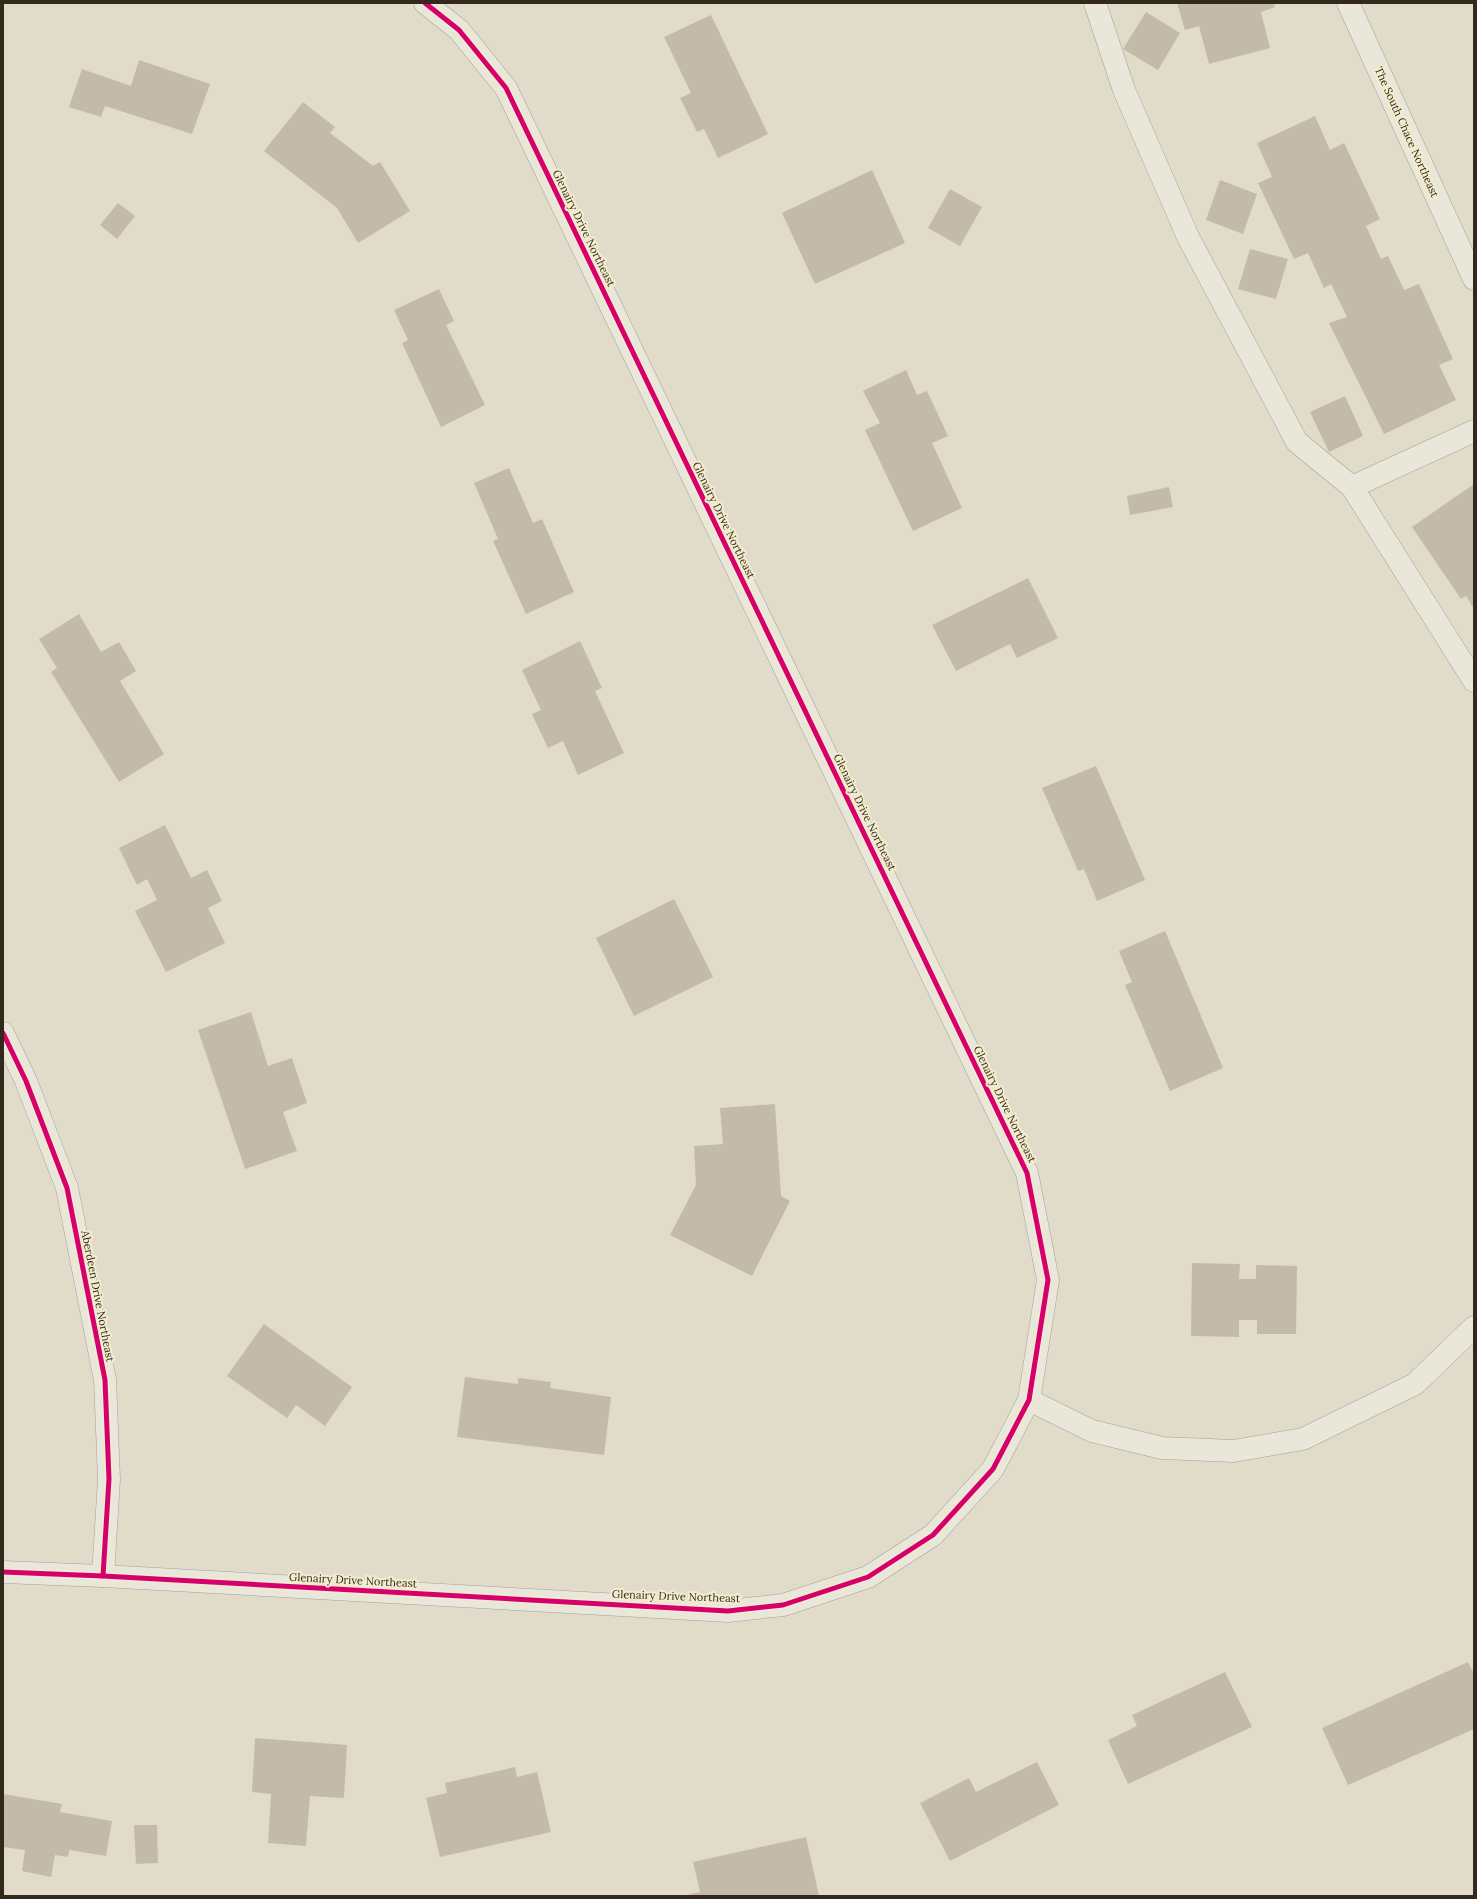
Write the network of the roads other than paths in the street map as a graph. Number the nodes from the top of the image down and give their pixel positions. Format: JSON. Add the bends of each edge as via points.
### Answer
{"nodes":[{"id":1,"x":425,"y":3,"type":"edge"},
{"id":2,"x":1095,"y":3,"type":"edge"},
{"id":3,"x":1348,"y":3,"type":"edge"},
{"id":4,"x":1471,"y":266,"type":"edge"},
{"id":5,"x":1474,"y":431,"type":"edge"},
{"id":6,"x":1352,"y":487,"type":"junction"},
{"id":7,"x":1474,"y":681,"type":"edge"},
{"id":8,"x":3,"y":1033,"type":"edge"},
{"id":9,"x":1474,"y":1327,"type":"edge"},
{"id":10,"x":1029,"y":1400,"type":"junction"},
{"id":11,"x":3,"y":1572,"type":"edge"},
{"id":12,"x":103,"y":1576,"type":"junction"}],
"edges":[{"from":1,"to":10,"type":"street","name":"Glenairy Drive Northeast","via":[[459,30],[506,88],[1027,1173],[1048,1280]]},
{"from":2,"to":6,"type":"street","via":[[1124,90],[1192,244],[1297,442]]},
{"from":3,"to":4,"type":"street","name":"The South Chace Northeast"},
{"from":5,"to":6,"type":"street"},
{"from":6,"to":7,"type":"street"},
{"from":8,"to":12,"type":"street","name":"Aberdeen Drive Northeast","via":[[26,1081],[66,1188],[105,1380],[109,1478]]},
{"from":9,"to":10,"type":"street","via":[[1415,1384],[1303,1439],[1233,1451],[1162,1448],[1092,1431]]},
{"from":10,"to":12,"type":"street","name":"Glenairy Drive Northeast","via":[[993,1469],[933,1535],[868,1578],[783,1605],[728,1611]]},
{"from":11,"to":12,"type":"street","name":"Glenairy Drive Northeast"}]}
